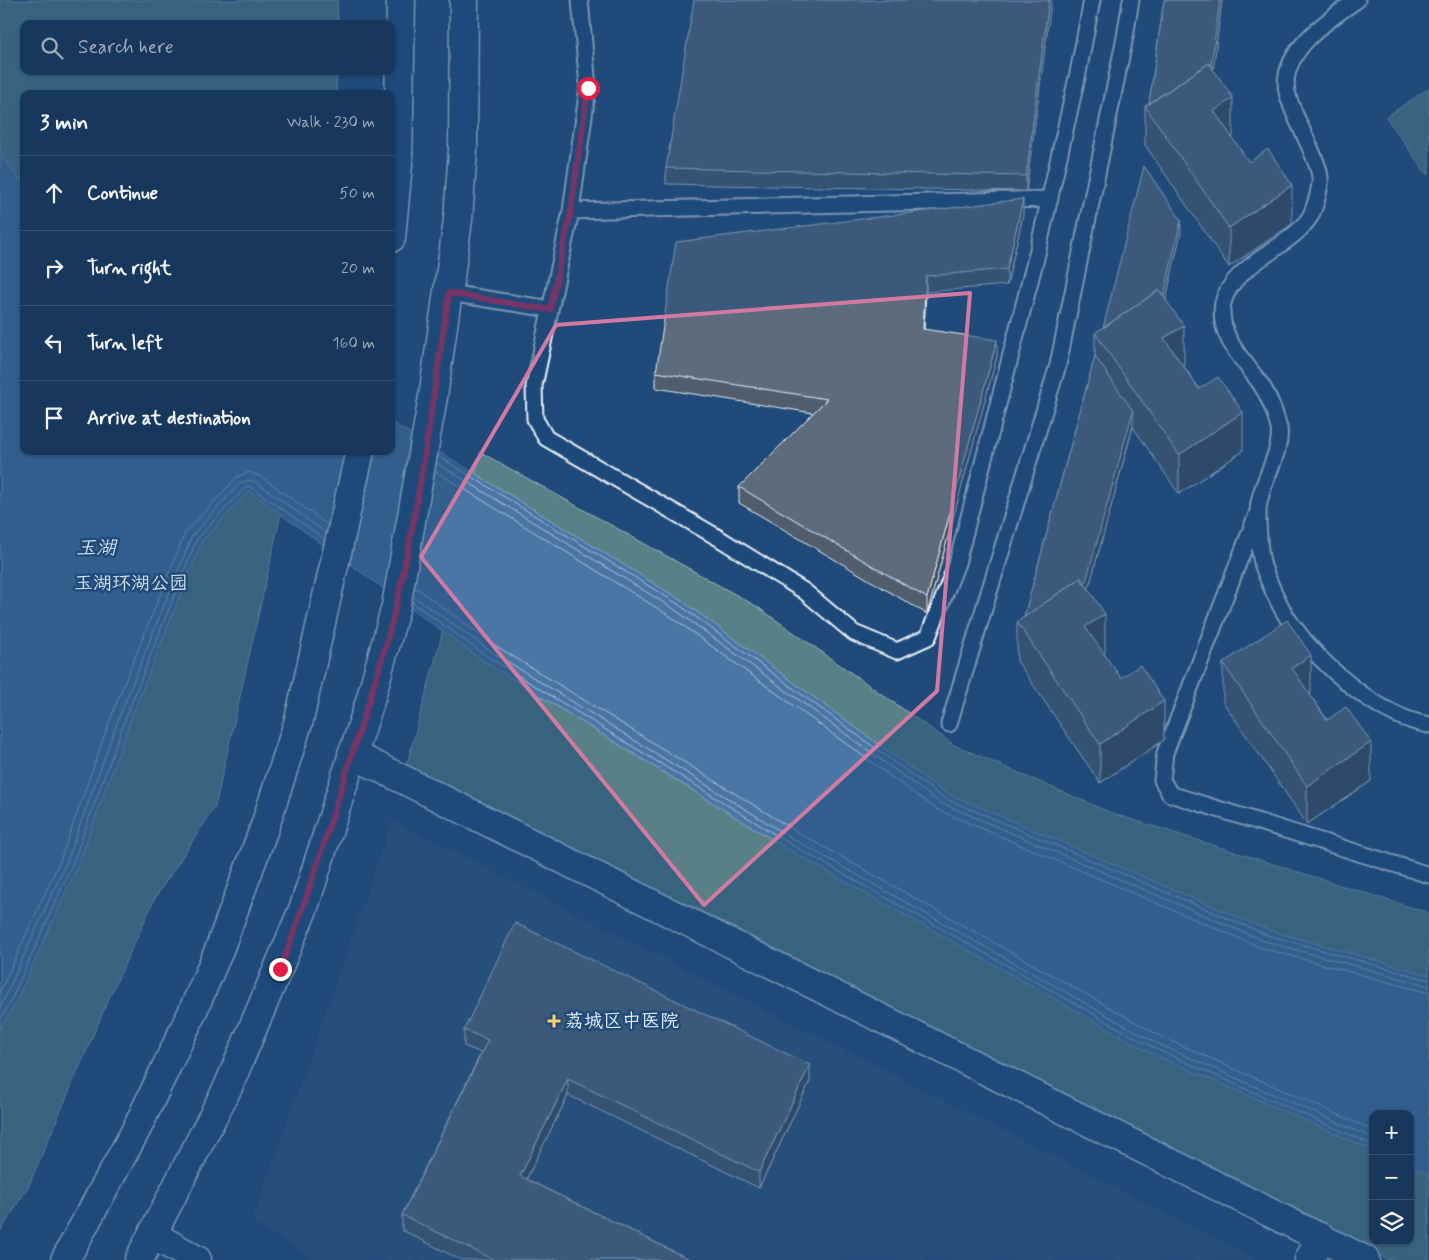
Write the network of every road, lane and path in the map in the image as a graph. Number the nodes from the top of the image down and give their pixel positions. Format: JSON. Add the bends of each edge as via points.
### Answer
{"nodes":[{"id":1,"x":401,"y":0,"type":"edge"},
{"id":2,"x":464,"y":0,"type":"edge"},
{"id":3,"x":580,"y":0,"type":"edge"},
{"id":4,"x":1092,"y":0,"type":"edge"},
{"id":5,"x":1130,"y":0,"type":"edge"},
{"id":6,"x":1357,"y":0,"type":"edge"},
{"id":7,"x":395,"y":196,"type":"edge"},
{"id":8,"x":1050,"y":199,"type":"junction"},
{"id":9,"x":571,"y":211,"type":"junction"},
{"id":10,"x":449,"y":293,"type":"junction"},
{"id":11,"x":550,"y":310,"type":"junction"},
{"id":12,"x":359,"y":455,"type":"edge"},
{"id":13,"x":1258,"y":510,"type":"junction"},
{"id":14,"x":949,"y":724,"type":"dead end"},
{"id":15,"x":1429,"y":725,"type":"edge"},
{"id":16,"x":352,"y":754,"type":"junction"},
{"id":17,"x":1429,"y":874,"type":"edge"},
{"id":18,"x":153,"y":1235,"type":"junction"},
{"id":19,"x":1315,"y":1249,"type":"edge"},
{"id":20,"x":64,"y":1260,"type":"edge"},
{"id":21,"x":139,"y":1260,"type":"edge"},
{"id":22,"x":197,"y":1260,"type":"edge"},
{"id":23,"x":1365,"y":1260,"type":"edge"}],
"edges":[{"from":1,"to":7,"type":"main road"},
{"from":2,"to":10,"type":"main road","via":[[463,149]]},
{"from":3,"to":9,"type":"lane","via":[[588,88]]},
{"from":4,"to":8,"type":"lane"},
{"from":5,"to":14,"type":"lane","via":[[1058,365]]},
{"from":6,"to":13,"type":"lane","via":[[1311,34],[1289,65],[1286,89],[1293,113],[1319,170],[1320,187],[1310,216],[1290,237],[1236,278],[1224,303],[1224,331],[1261,384],[1279,431],[1275,456],[1262,485]]},
{"from":8,"to":9,"type":"lane"},
{"from":8,"to":11,"type":"lane","via":[[957,563],[928,637],[897,651],[854,633],[804,591],[546,438],[535,419],[534,386]]},
{"from":9,"to":11,"type":"lane"},
{"from":10,"to":11,"type":"lane"},
{"from":10,"to":16,"type":"main road","via":[[396,606]]},
{"from":12,"to":20,"type":"main road","via":[[299,720],[259,841],[192,1013],[136,1130]]},
{"from":13,"to":15,"type":"lane","via":[[1263,567],[1292,625],[1346,682],[1389,711]]},
{"from":13,"to":17,"type":"lane","via":[[1166,753],[1162,780],[1170,794]]},
{"from":16,"to":18,"type":"main road","via":[[304,907],[280,969],[228,1087]]},
{"from":16,"to":19,"type":"main road"},
{"from":18,"to":21,"type":"main road"},
{"from":18,"to":22,"type":"main road"},
{"from":19,"to":23,"type":"main road"}]}
